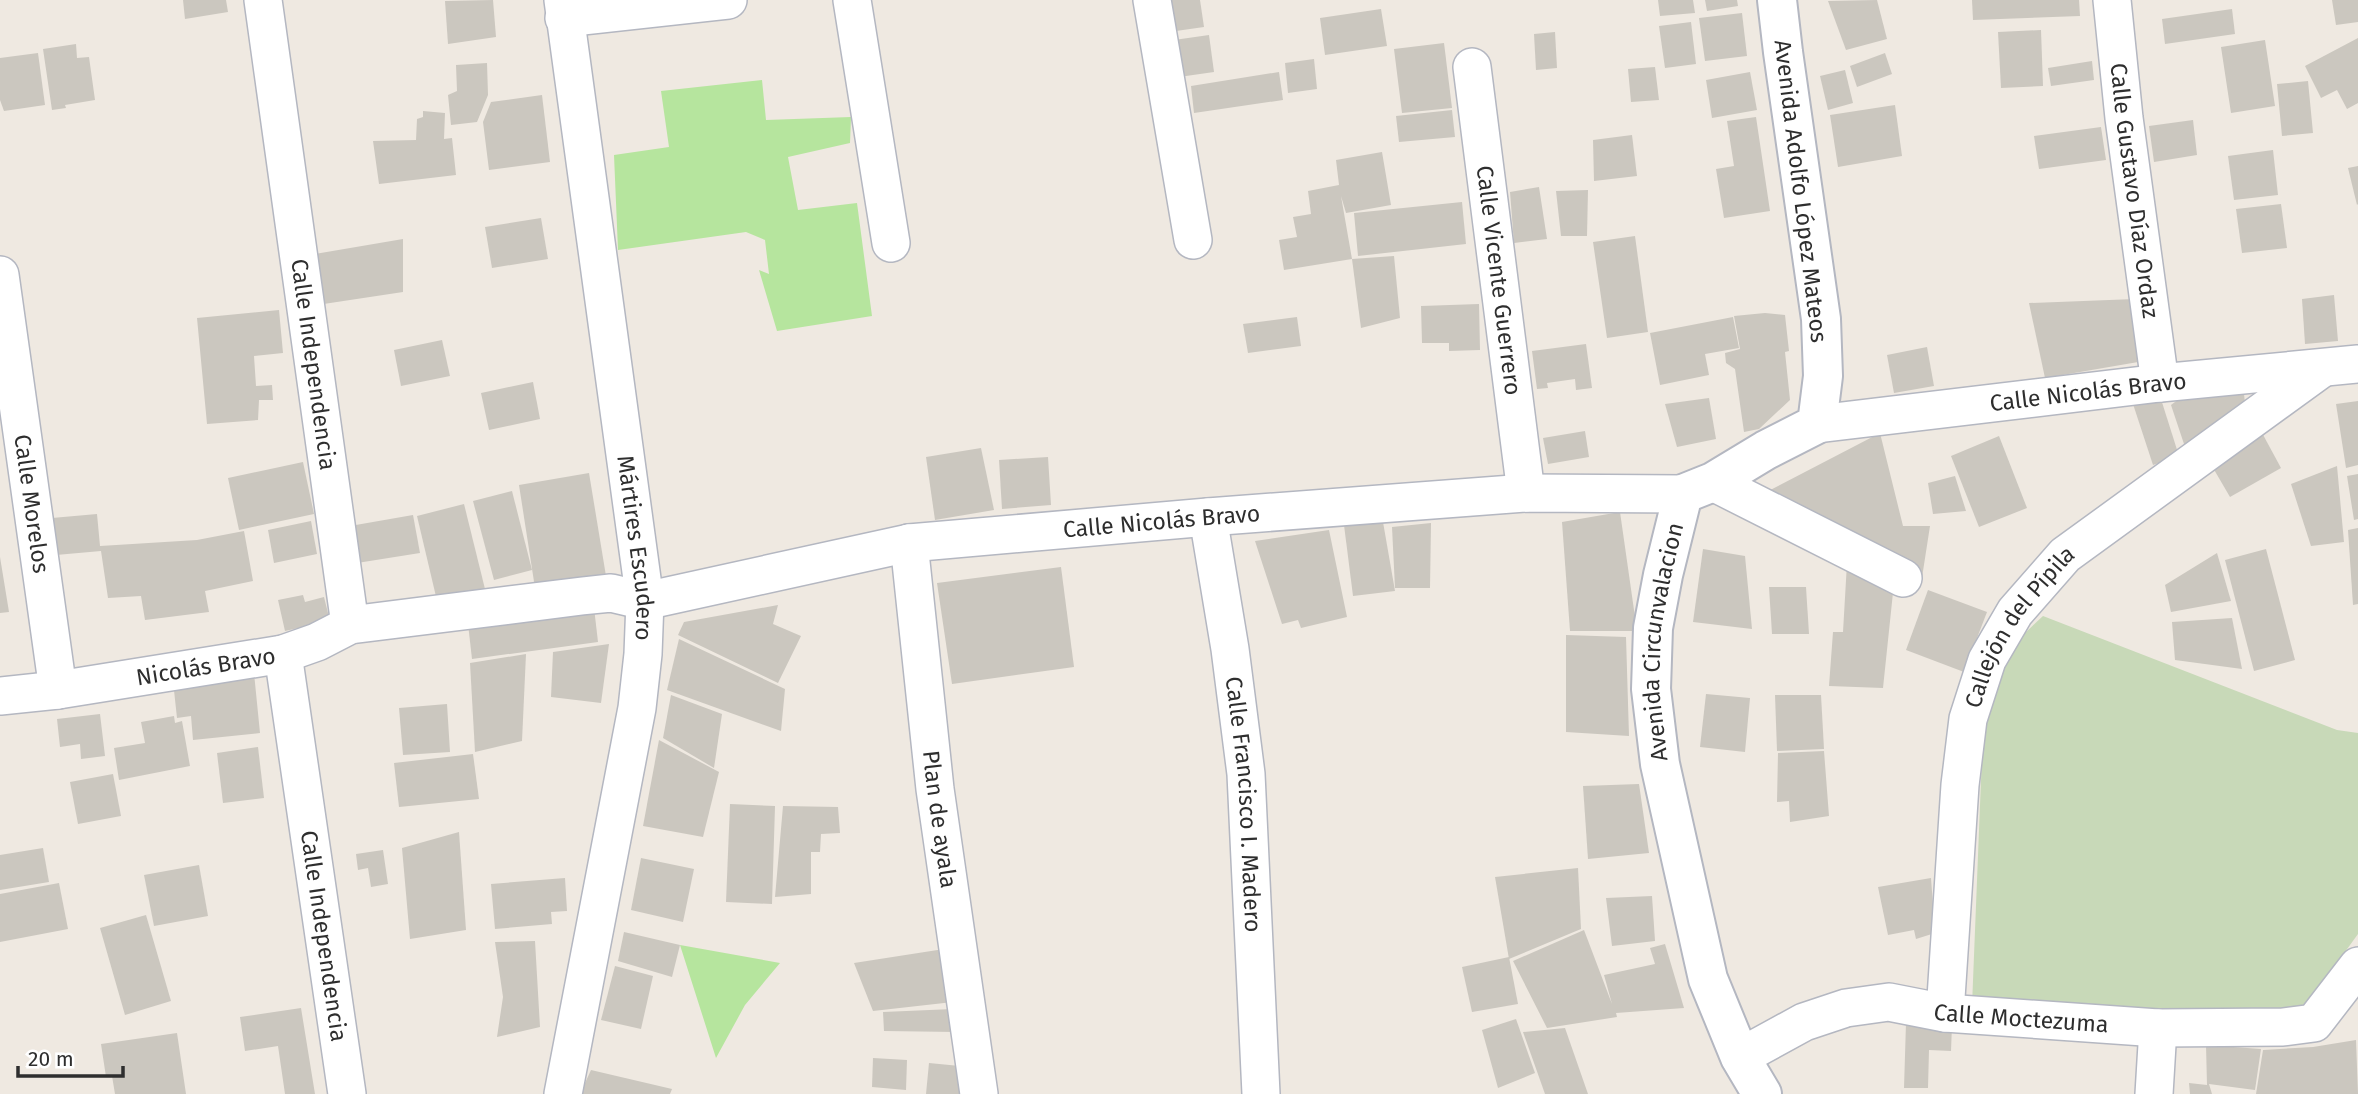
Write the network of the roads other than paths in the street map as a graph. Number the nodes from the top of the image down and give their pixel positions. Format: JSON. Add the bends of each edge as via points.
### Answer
{"nodes":[{"id":1,"x":262,"y":0,"type":"edge"},
{"id":2,"x":728,"y":0,"type":"edge"},
{"id":3,"x":852,"y":0,"type":"edge"},
{"id":4,"x":1152,"y":0,"type":"edge"},
{"id":5,"x":1777,"y":0,"type":"edge"},
{"id":6,"x":2112,"y":0,"type":"edge"},
{"id":7,"x":564,"y":9,"type":"edge"},
{"id":8,"x":1472,"y":67,"type":"dead end"},
{"id":9,"x":1193,"y":240,"type":"dead end"},
{"id":10,"x":891,"y":243,"type":"dead end"},
{"id":11,"x":0,"y":275,"type":"edge"},
{"id":12,"x":2358,"y":364,"type":"edge"},
{"id":13,"x":2320,"y":369,"type":"junction"},
{"id":14,"x":2160,"y":383,"type":"junction"},
{"id":15,"x":1817,"y":424,"type":"junction"},
{"id":16,"x":1698,"y":488,"type":"junction"},
{"id":17,"x":1526,"y":493,"type":"junction"},
{"id":18,"x":1208,"y":517,"type":"junction"},
{"id":19,"x":909,"y":543,"type":"junction"},
{"id":20,"x":1903,"y":578,"type":"dead end"},
{"id":21,"x":645,"y":601,"type":"junction"},
{"id":22,"x":351,"y":625,"type":"junction"},
{"id":23,"x":283,"y":654,"type":"junction"},
{"id":24,"x":58,"y":690,"type":"junction"},
{"id":25,"x":0,"y":696,"type":"edge"},
{"id":26,"x":2358,"y":966,"type":"edge"},
{"id":27,"x":1945,"y":1013,"type":"junction"},
{"id":28,"x":2158,"y":1028,"type":"junction"},
{"id":29,"x":1740,"y":1057,"type":"junction"},
{"id":30,"x":347,"y":1094,"type":"edge"},
{"id":31,"x":563,"y":1094,"type":"edge"},
{"id":32,"x":979,"y":1094,"type":"edge"},
{"id":33,"x":1261,"y":1094,"type":"edge"},
{"id":34,"x":1762,"y":1094,"type":"edge"},
{"id":35,"x":2154,"y":1094,"type":"edge"}],
"edges":[{"from":1,"to":22,"type":"street","name":"Calle Independencia"},
{"from":2,"to":7,"type":"street"},
{"from":3,"to":10,"type":"street"},
{"from":4,"to":9,"type":"street"},
{"from":5,"to":15,"type":"street","name":"Avenida Adolfo López Mateos","via":[[1821,319],[1823,376]]},
{"from":6,"to":14,"type":"street","name":"Calle Gustavo Díaz Ordaz"},
{"from":7,"to":21,"type":"street","name":"Mártires Escudero"},
{"from":8,"to":17,"type":"street","name":"Calle Vicente Guerrero"},
{"from":11,"to":24,"type":"street","name":"Calle Morelos"},
{"from":12,"to":13,"type":"street","name":"Calle Nicolás Bravo"},
{"from":13,"to":14,"type":"street","name":"Calle Nicolás Bravo"},
{"from":13,"to":27,"type":"street","name":"Callejón del Pípila","via":[[2065,555],[2015,612],[1987,660],[1969,719],[1960,785]]},
{"from":14,"to":15,"type":"street","name":"Calle Nicolás Bravo"},
{"from":15,"to":16,"type":"street"},
{"from":16,"to":17,"type":"street","name":"Calle Nicolás Bravo"},
{"from":16,"to":20,"type":"street"},
{"from":16,"to":29,"type":"street","name":"Avenida Circunvalacion","via":[[1663,575],[1653,628],[1651,689],[1660,764],[1708,979]]},
{"from":17,"to":18,"type":"street","name":"Calle Nicolás Bravo"},
{"from":18,"to":19,"type":"street","name":"Calle Nicolás Bravo"},
{"from":18,"to":33,"type":"street","name":"Calle Francisco I. Madero","via":[[1245,774]]},
{"from":19,"to":21,"type":"street","name":"Calle Nicolás Bravo"},
{"from":19,"to":32,"type":"street","name":"Plan de ayala","via":[[935,789]]},
{"from":21,"to":22,"type":"street","name":"Nicolás Bravo","via":[[611,593]]},
{"from":21,"to":31,"type":"street","name":"Mártires Escudero","via":[[637,708]]},
{"from":22,"to":23,"type":"street","name":"Nicolás Bravo"},
{"from":23,"to":24,"type":"street","name":"Nicolás Bravo"},
{"from":23,"to":30,"type":"street","name":"Calle Independencia"},
{"from":24,"to":25,"type":"street","name":"Nicolás Bravo"},
{"from":26,"to":28,"type":"street","name":"Calle Moctezuma","via":[[2314,1023]]},
{"from":27,"to":28,"type":"street","name":"Calle Moctezuma"},
{"from":27,"to":29,"type":"street","name":"Calle Moctezuma","via":[[1889,1002],[1846,1008],[1804,1022]]},
{"from":28,"to":35,"type":"street"},
{"from":29,"to":34,"type":"street","name":"Avenida Circunvalacion"}]}
